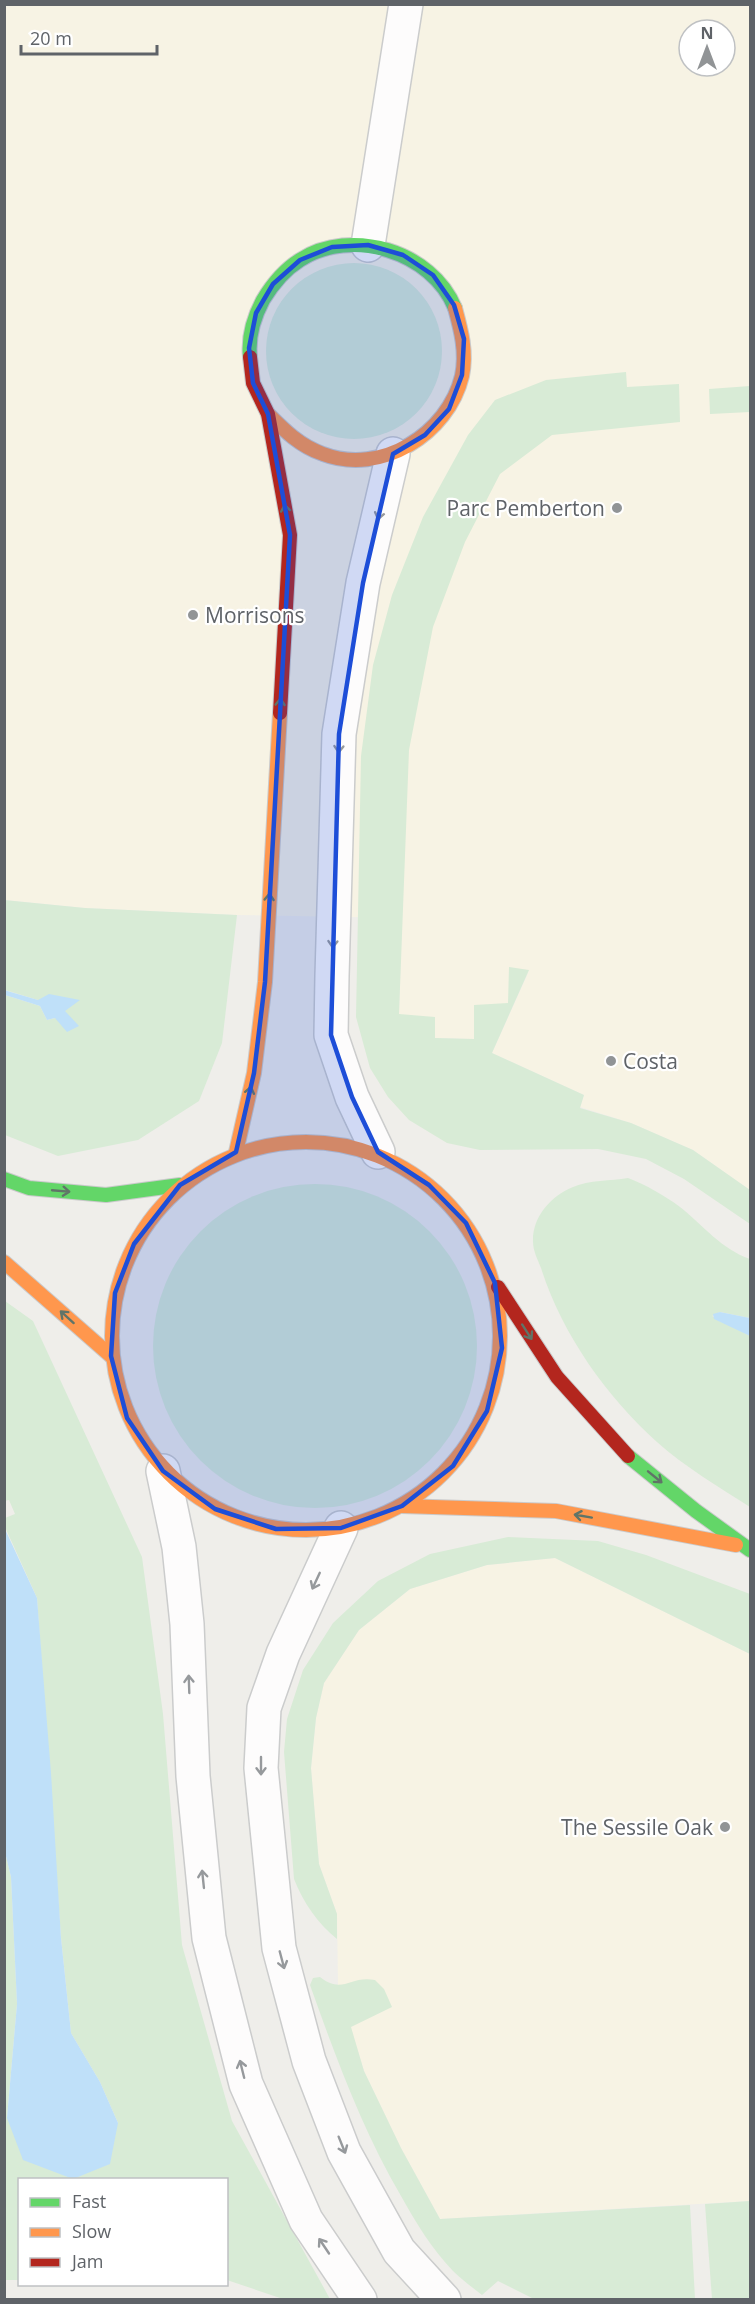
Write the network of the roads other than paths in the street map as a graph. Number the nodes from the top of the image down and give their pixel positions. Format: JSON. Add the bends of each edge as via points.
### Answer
{"nodes":[{"id":1,"x":406,"y":4,"type":"edge"},
{"id":2,"x":368,"y":245,"type":"junction"},
{"id":3,"x":268,"y":414,"type":"junction"},
{"id":4,"x":393,"y":454,"type":"junction"},
{"id":5,"x":236,"y":1152,"type":"junction"},
{"id":6,"x":378,"y":1152,"type":"junction"},
{"id":7,"x":4,"y":1179,"type":"edge"},
{"id":8,"x":180,"y":1185,"type":"junction"},
{"id":9,"x":4,"y":1262,"type":"edge"},
{"id":10,"x":495,"y":1283,"type":"junction"},
{"id":11,"x":111,"y":1356,"type":"junction"},
{"id":12,"x":163,"y":1471,"type":"junction"},
{"id":13,"x":402,"y":1506,"type":"junction"},
{"id":14,"x":341,"y":1528,"type":"junction"},
{"id":15,"x":747,"y":1549,"type":"edge"},
{"id":16,"x":360,"y":2300,"type":"edge"},
{"id":17,"x":444,"y":2300,"type":"edge"}],
"edges":[{"from":1,"to":2,"type":"street"},
{"from":2,"to":3,"type":"main road","via":[[332,247],[300,260],[273,284],[256,313],[249,348],[253,383]]},
{"from":2,"to":4,"type":"main road","via":[[403,255],[433,275],[454,305],[464,339],[462,375],[449,409],[425,435]]},
{"from":3,"to":4,"type":"main road","via":[[293,439],[324,455],[358,460]]},
{"from":5,"to":3,"type":"main road","one_way":true,"via":[[254,1073],[265,982],[290,535]]},
{"from":4,"to":6,"type":"street","one_way":true,"via":[[363,583],[339,734],[332,976],[331,1035],[352,1097]]},
{"from":5,"to":6,"type":"main road","via":[[299,1140]]},
{"from":5,"to":8,"type":"main road"},
{"from":6,"to":10,"type":"main road","via":[[429,1185],[466,1223]]},
{"from":7,"to":8,"type":"main road","one_way":true,"via":[[29,1188],[106,1195]]},
{"from":8,"to":11,"type":"main road","via":[[134,1244],[115,1293]]},
{"from":11,"to":9,"type":"main road","one_way":true},
{"from":10,"to":13,"type":"main road","via":[[502,1348],[487,1411],[453,1466]]},
{"from":10,"to":15,"type":"main road","one_way":true,"via":[[557,1377],[624,1453]]},
{"from":11,"to":12,"type":"main road","via":[[127,1418]]},
{"from":12,"to":14,"type":"main road","via":[[215,1509],[276,1529]]},
{"from":16,"to":12,"type":"street","one_way":true,"via":[[306,2220],[246,2084],[209,1938],[193,1776],[187,1624],[179,1547]]},
{"from":13,"to":14,"type":"main road"},
{"from":15,"to":13,"type":"main road","one_way":true,"via":[[556,1511]]},
{"from":14,"to":17,"type":"street","one_way":true,"via":[[283,1654],[264,1708],[261,1768],[279,1948],[309,2061],[344,2152],[399,2251]]}]}
